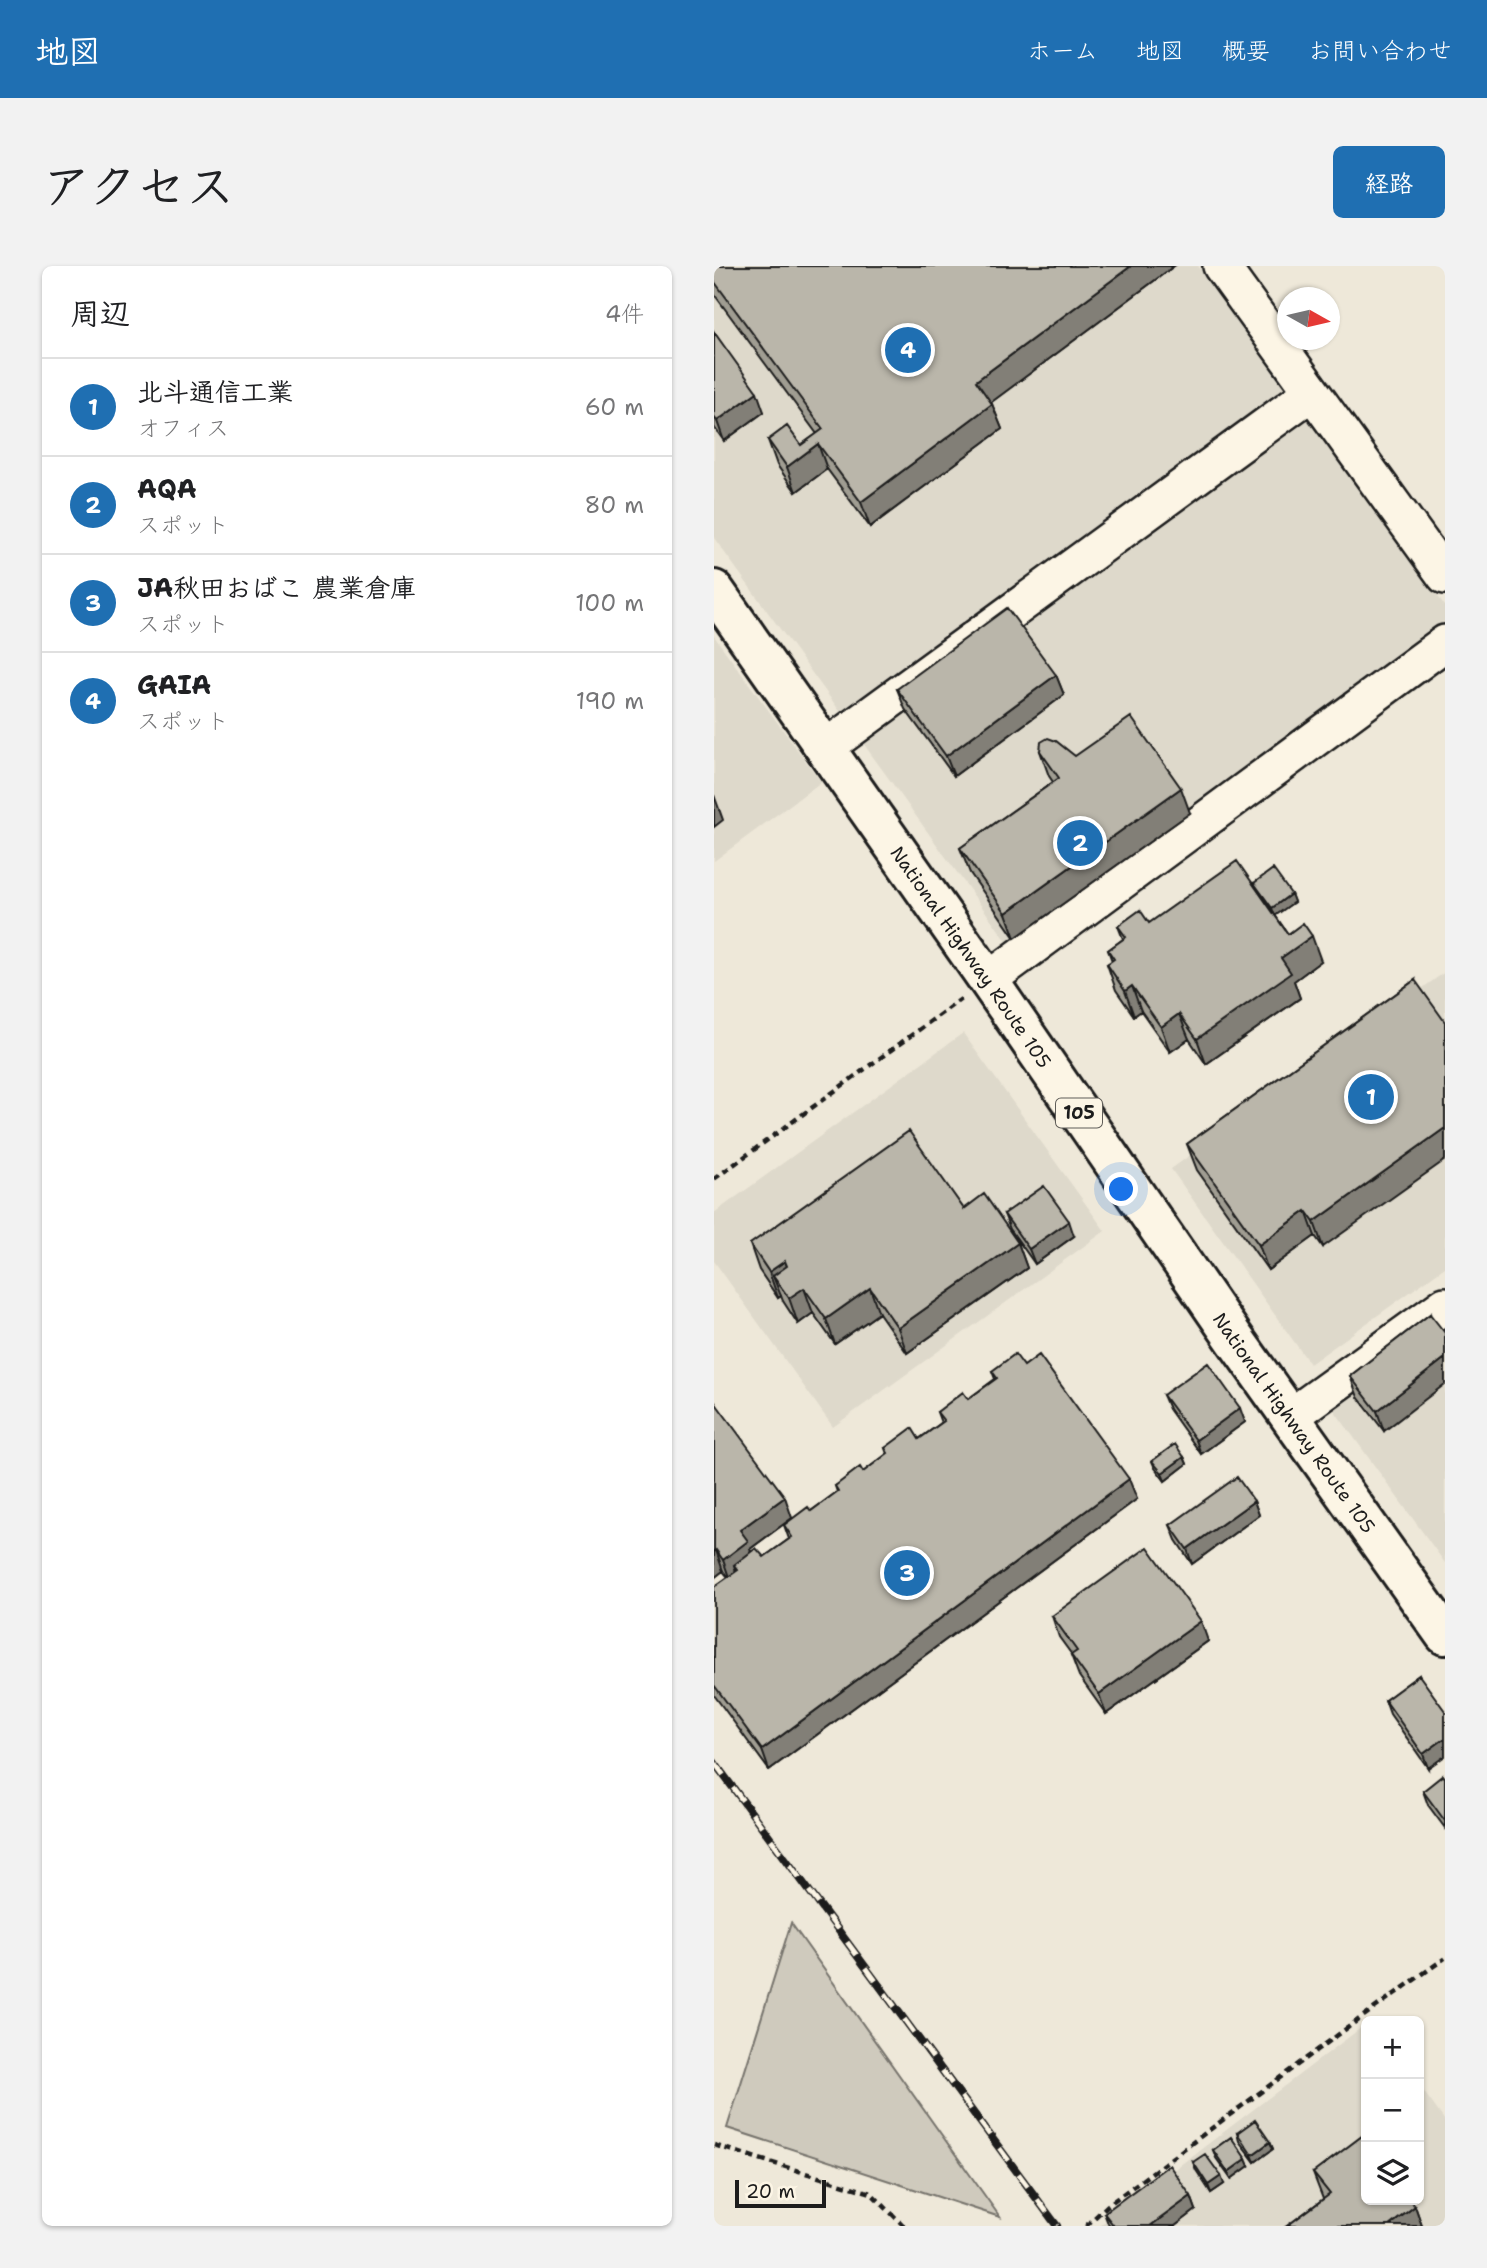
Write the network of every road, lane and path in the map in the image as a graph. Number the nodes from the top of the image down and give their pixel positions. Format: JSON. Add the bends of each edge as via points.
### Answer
{"nodes":[{"id":1,"x":1221,"y":266,"type":"edge"},
{"id":2,"x":1312,"y":392,"type":"junction"},
{"id":3,"x":1445,"y":576,"type":"edge"},
{"id":4,"x":714,"y":590,"type":"edge"},
{"id":5,"x":1445,"y":643,"type":"edge"},
{"id":6,"x":825,"y":748,"type":"junction"},
{"id":7,"x":988,"y":980,"type":"junction"},
{"id":8,"x":714,"y":1179,"type":"edge"},
{"id":9,"x":1445,"y":1305,"type":"edge"},
{"id":10,"x":1290,"y":1417,"type":"junction"},
{"id":11,"x":1445,"y":1635,"type":"edge"},
{"id":12,"x":1445,"y":1958,"type":"edge"},
{"id":13,"x":714,"y":2145,"type":"edge"},
{"id":14,"x":904,"y":2226,"type":"edge"},
{"id":15,"x":1086,"y":2226,"type":"edge"}],
"edges":[{"from":1,"to":2,"type":"street"},
{"from":2,"to":3,"type":"street"},
{"from":2,"to":6,"type":"street"},
{"from":4,"to":6,"type":"highway","name":"National Highway Route 105","number":"105"},
{"from":5,"to":7,"type":"street"},
{"from":6,"to":7,"type":"highway","name":"National Highway Route 105","number":"105"},
{"from":7,"to":8,"type":"path"},
{"from":7,"to":10,"type":"highway","name":"National Highway Route 105","number":"105"},
{"from":9,"to":10,"type":"street"},
{"from":10,"to":11,"type":"highway","name":"National Highway Route 105","number":"105"},
{"from":12,"to":15,"type":"path","via":[[1108,2205]]},
{"from":13,"to":14,"type":"path","via":[[870,2193]]}]}
